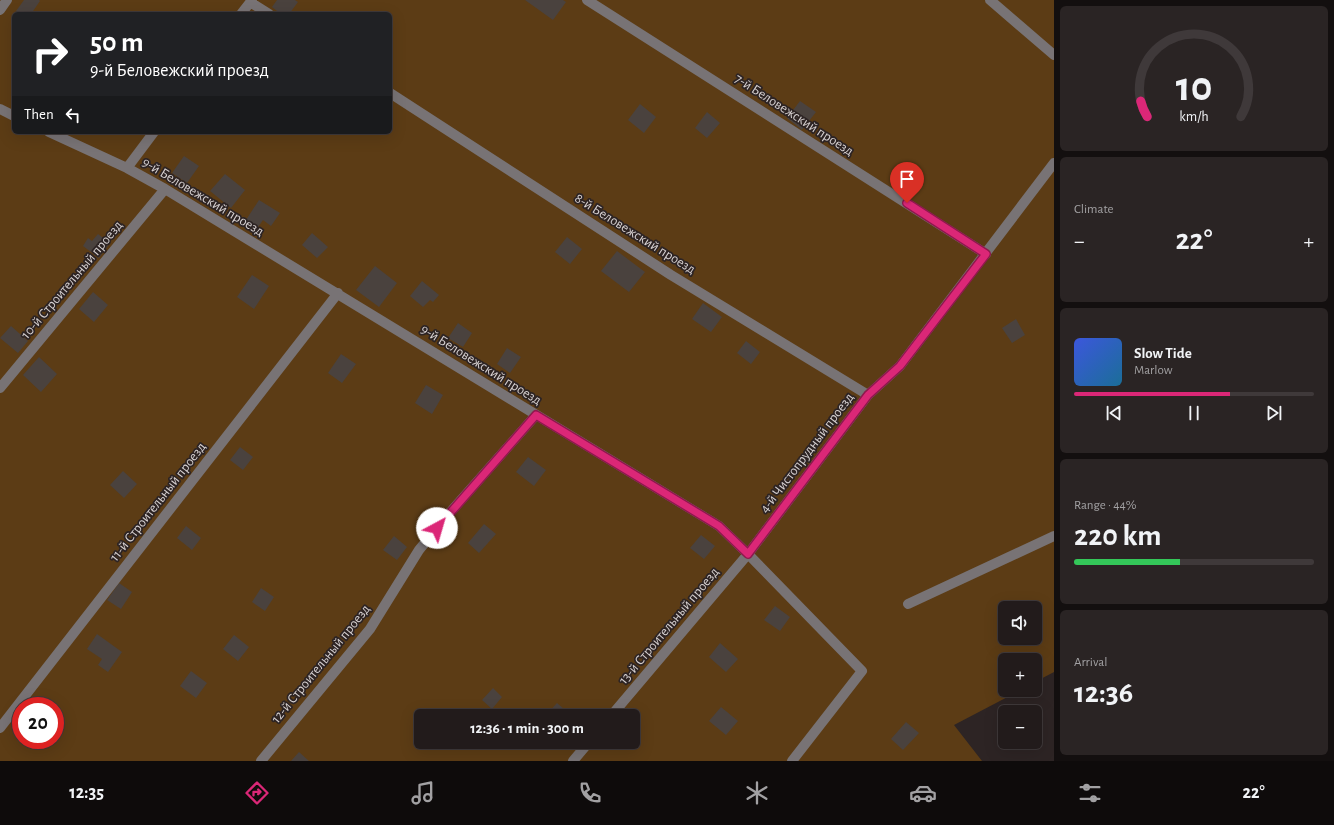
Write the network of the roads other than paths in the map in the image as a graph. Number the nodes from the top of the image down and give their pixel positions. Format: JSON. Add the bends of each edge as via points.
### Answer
{"nodes":[{"id":1,"x":8,"y":0,"type":"edge"},
{"id":2,"x":587,"y":0,"type":"edge"},
{"id":3,"x":990,"y":0,"type":"edge"},
{"id":4,"x":251,"y":1,"type":"edge"},
{"id":5,"x":0,"y":10,"type":"edge"},
{"id":6,"x":243,"y":12,"type":"edge"},
{"id":7,"x":266,"y":12,"type":"edge"},
{"id":8,"x":1054,"y":55,"type":"edge"},
{"id":9,"x":392,"y":94,"type":"edge"},
{"id":10,"x":0,"y":110,"type":"edge"},
{"id":11,"x":12,"y":115,"type":"edge"},
{"id":12,"x":53,"y":134,"type":"edge"},
{"id":13,"x":152,"y":134,"type":"edge"},
{"id":14,"x":1054,"y":163,"type":"edge"},
{"id":15,"x":127,"y":168,"type":"junction"},
{"id":16,"x":165,"y":189,"type":"junction"},
{"id":17,"x":986,"y":254,"type":"junction"},
{"id":18,"x":338,"y":294,"type":"junction"},
{"id":19,"x":0,"y":388,"type":"edge"},
{"id":20,"x":868,"y":395,"type":"junction"},
{"id":21,"x":536,"y":415,"type":"junction"},
{"id":22,"x":1054,"y":536,"type":"edge"},
{"id":23,"x":748,"y":554,"type":"junction"},
{"id":24,"x":908,"y":604,"type":"dead end"},
{"id":25,"x":617,"y":709,"type":"edge"},
{"id":26,"x":0,"y":728,"type":"edge"},
{"id":27,"x":583,"y":749,"type":"edge"},
{"id":28,"x":261,"y":761,"type":"edge"},
{"id":29,"x":573,"y":761,"type":"edge"},
{"id":30,"x":792,"y":761,"type":"edge"}],
"edges":[{"from":1,"to":5,"type":"lane"},
{"from":2,"to":17,"type":"lane","name":"7-й Беловежский проезд"},
{"from":3,"to":8,"type":"lane"},
{"from":4,"to":6,"type":"lane"},
{"from":4,"to":7,"type":"lane"},
{"from":9,"to":20,"type":"lane","name":"8-й Беловежский проезд","via":[[665,270]]},
{"from":10,"to":11,"type":"lane"},
{"from":12,"to":15,"type":"lane","name":"9-й Беловежский проезд"},
{"from":13,"to":15,"type":"lane"},
{"from":14,"to":17,"type":"lane","name":"4-й Чистопрудный проезд"},
{"from":15,"to":16,"type":"lane","name":"9-й Беловежский проезд"},
{"from":16,"to":18,"type":"lane","name":"9-й Беловежский проезд"},
{"from":16,"to":19,"type":"lane","name":"10-й Строительный проезд"},
{"from":17,"to":20,"type":"lane","name":"4-й Чистопрудный проезд","via":[[900,366]]},
{"from":18,"to":21,"type":"lane","name":"9-й Беловежский проезд"},
{"from":18,"to":26,"type":"lane","name":"11-й Строительный проезд"},
{"from":20,"to":23,"type":"lane","name":"4-й Чистопрудный проезд"},
{"from":21,"to":23,"type":"lane","name":"9-й Беловежский проезд","via":[[719,526]]},
{"from":21,"to":28,"type":"lane","name":"12-й Строительный проезд","via":[[424,544],[370,630]]},
{"from":22,"to":24,"type":"lane"},
{"from":23,"to":25,"type":"lane","name":"13-й Строительный проезд"},
{"from":23,"to":30,"type":"lane","name":"9-й Беловежский проезд","via":[[862,671]]},
{"from":27,"to":29,"type":"lane"}]}
